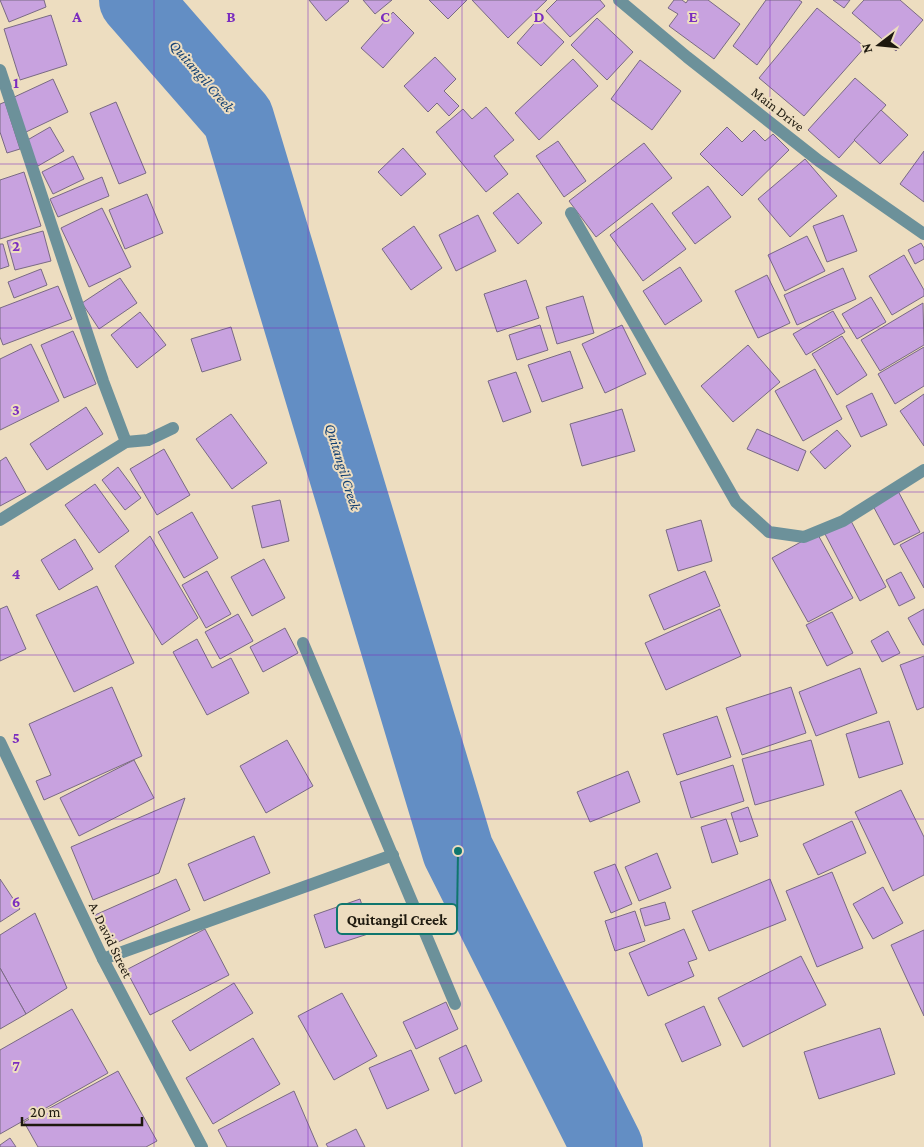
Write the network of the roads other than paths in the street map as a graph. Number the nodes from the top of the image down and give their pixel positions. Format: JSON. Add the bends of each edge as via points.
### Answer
{"nodes":[{"id":1,"x":619,"y":0,"type":"edge"},
{"id":2,"x":0,"y":70,"type":"edge"},
{"id":3,"x":571,"y":213,"type":"dead end"},
{"id":4,"x":924,"y":234,"type":"edge"},
{"id":5,"x":173,"y":428,"type":"dead end"},
{"id":6,"x":126,"y":442,"type":"junction"},
{"id":7,"x":924,"y":470,"type":"edge"},
{"id":8,"x":0,"y":520,"type":"edge"},
{"id":9,"x":303,"y":643,"type":"dead end"},
{"id":10,"x":0,"y":742,"type":"edge"},
{"id":11,"x":393,"y":855,"type":"junction"},
{"id":12,"x":103,"y":959,"type":"junction"},
{"id":13,"x":455,"y":1004,"type":"dead end"},
{"id":14,"x":202,"y":1147,"type":"edge"}],
"edges":[{"from":1,"to":4,"type":"street","name":"Main Drive","via":[[818,161]]},
{"from":2,"to":6,"type":"street"},
{"from":3,"to":7,"type":"street","via":[[736,502],[770,532],[804,537],[843,520]]},
{"from":5,"to":6,"type":"street","via":[[148,440]]},
{"from":6,"to":8,"type":"street"},
{"from":9,"to":11,"type":"street"},
{"from":10,"to":12,"type":"street","name":"A. David Street"},
{"from":11,"to":12,"type":"street"},
{"from":11,"to":13,"type":"street"},
{"from":12,"to":14,"type":"street","name":"A. David Street"}]}
